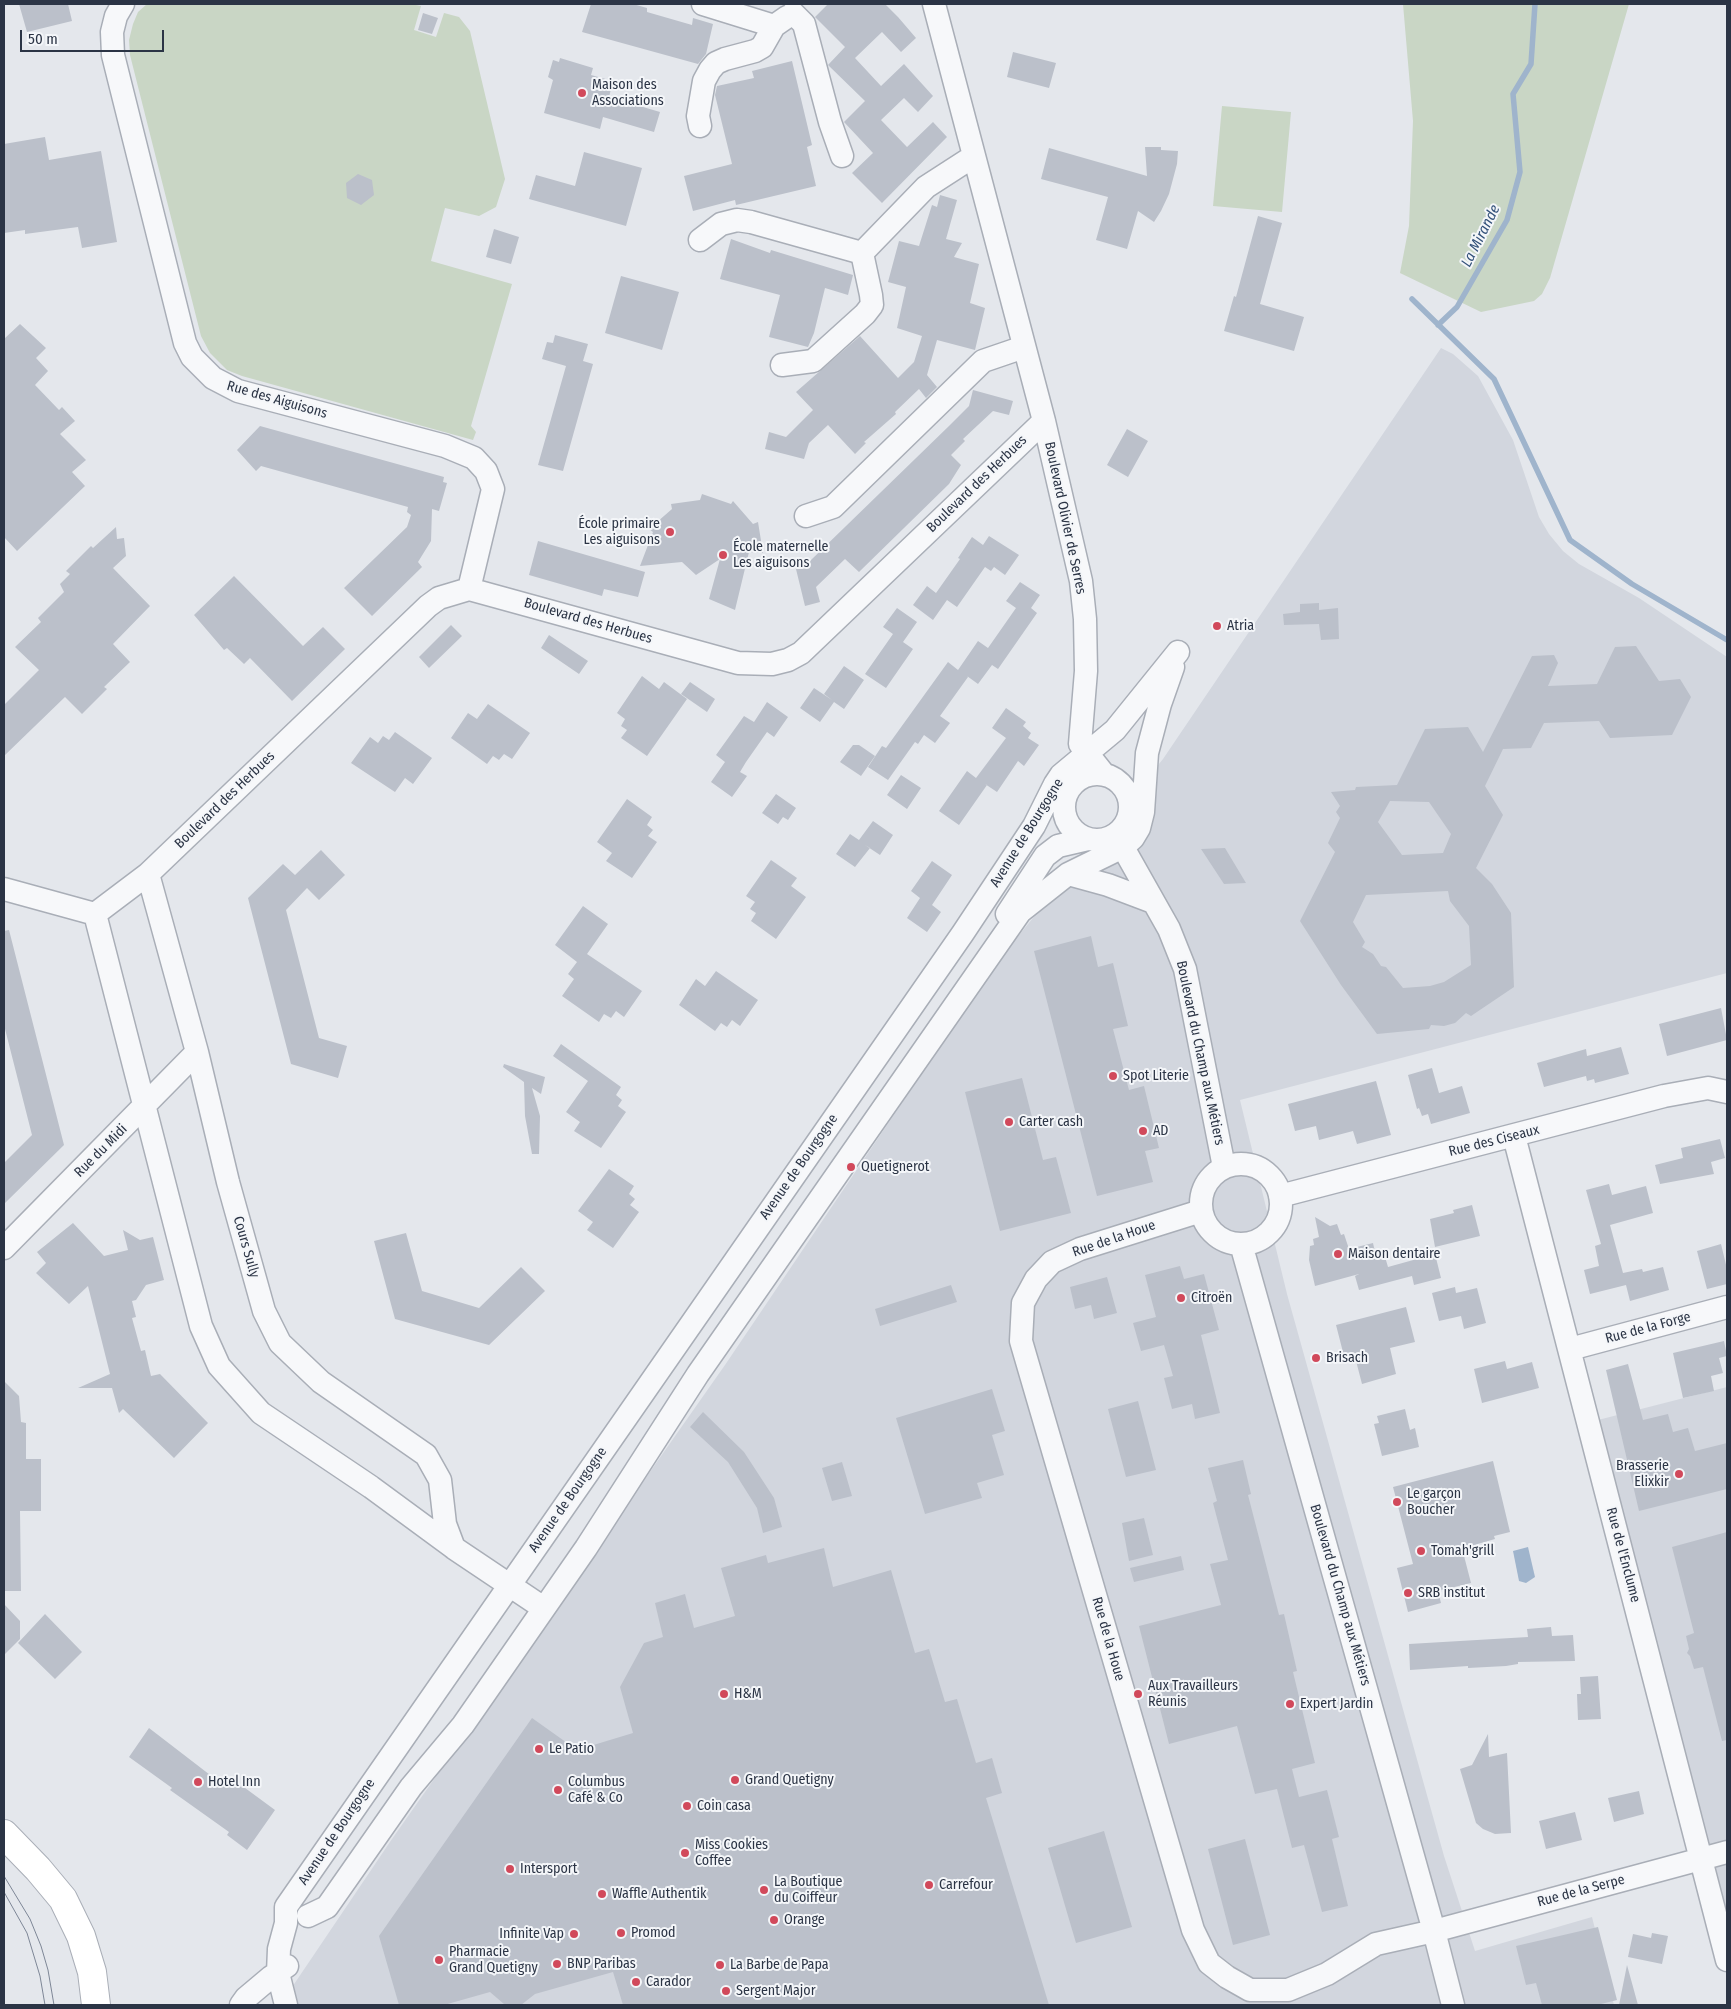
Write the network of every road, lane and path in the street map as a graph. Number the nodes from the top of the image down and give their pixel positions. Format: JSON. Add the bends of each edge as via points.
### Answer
{"nodes":[{"id":1,"x":124,"y":4,"type":"edge"},
{"id":2,"x":703,"y":4,"type":"edge"},
{"id":3,"x":934,"y":4,"type":"edge"},
{"id":4,"x":798,"y":8,"type":"edge"},
{"id":5,"x":774,"y":26,"type":"junction"},
{"id":6,"x":700,"y":126,"type":"dead end"},
{"id":7,"x":842,"y":156,"type":"dead end"},
{"id":8,"x":974,"y":156,"type":"junction"},
{"id":9,"x":700,"y":240,"type":"dead end"},
{"id":10,"x":862,"y":253,"type":"junction"},
{"id":11,"x":1024,"y":347,"type":"junction"},
{"id":12,"x":782,"y":365,"type":"dead end"},
{"id":13,"x":1044,"y":421,"type":"junction"},
{"id":14,"x":806,"y":516,"type":"dead end"},
{"id":15,"x":469,"y":588,"type":"junction"},
{"id":16,"x":1081,"y":754,"type":"junction"},
{"id":17,"x":1103,"y":773,"type":"junction"},
{"id":18,"x":1068,"y":792,"type":"junction"},
{"id":19,"x":1088,"y":839,"type":"junction"},
{"id":20,"x":1119,"y":841,"type":"junction"},
{"id":21,"x":148,"y":874,"type":"junction"},
{"id":22,"x":1068,"y":874,"type":"junction"},
{"id":23,"x":4,"y":889,"type":"edge"},
{"id":24,"x":1153,"y":902,"type":"junction"},
{"id":25,"x":94,"y":914,"type":"junction"},
{"id":26,"x":197,"y":1052,"type":"junction"},
{"id":27,"x":1717,"y":1090,"type":"edge"},
{"id":28,"x":144,"y":1108,"type":"junction"},
{"id":29,"x":1514,"y":1136,"type":"junction"},
{"id":30,"x":1224,"y":1167,"type":"junction"},
{"id":31,"x":1280,"y":1196,"type":"junction"},
{"id":32,"x":1201,"y":1211,"type":"junction"},
{"id":33,"x":1241,"y":1244,"type":"junction"},
{"id":34,"x":4,"y":1248,"type":"edge"},
{"id":35,"x":1727,"y":1307,"type":"edge"},
{"id":36,"x":1570,"y":1349,"type":"junction"},
{"id":37,"x":454,"y":1548,"type":"junction"},
{"id":38,"x":512,"y":1587,"type":"junction"},
{"id":39,"x":536,"y":1603,"type":"junction"},
{"id":40,"x":4,"y":1834,"type":"edge"},
{"id":41,"x":1727,"y":1852,"type":"edge"},
{"id":42,"x":1702,"y":1858,"type":"junction"},
{"id":43,"x":38,"y":1869,"type":"junction"},
{"id":44,"x":308,"y":1916,"type":"junction"},
{"id":45,"x":1434,"y":1931,"type":"junction"},
{"id":46,"x":1727,"y":1960,"type":"edge"},
{"id":47,"x":282,"y":1971,"type":"junction"},
{"id":48,"x":285,"y":2001,"type":"edge"},
{"id":49,"x":244,"y":2002,"type":"edge"},
{"id":50,"x":80,"y":2005,"type":"edge"},
{"id":51,"x":96,"y":2005,"type":"edge"},
{"id":52,"x":1453,"y":2005,"type":"edge"}],
"edges":[{"from":1,"to":15,"type":"street","name":"Rue des Aiguisons","via":[[116,16],[112,32],[113,56],[185,344],[192,357],[213,378],[238,391],[445,446],[474,458],[486,471],[493,489]]},
{"from":2,"to":5,"type":"street"},
{"from":3,"to":8,"type":"street","name":"Boulevard Olivier de Serres"},
{"from":4,"to":5,"type":"street"},
{"from":4,"to":7,"type":"street"},
{"from":5,"to":6,"type":"street","via":[[762,47],[725,58],[710,70],[704,82],[698,116]]},
{"from":8,"to":10,"type":"street","via":[[926,187]]},
{"from":8,"to":11,"type":"street","name":"Boulevard Olivier de Serres"},
{"from":9,"to":10,"type":"street","via":[[721,224],[737,220]]},
{"from":10,"to":12,"type":"street","via":[[872,294],[872,304],[865,314],[813,361]]},
{"from":11,"to":13,"type":"street","name":"Boulevard Olivier de Serres"},
{"from":11,"to":14,"type":"street","via":[[983,361],[833,507]]},
{"from":13,"to":15,"type":"street","name":"Boulevard des Herbues","via":[[801,654],[788,660],[772,664],[738,662]]},
{"from":13,"to":16,"type":"street","name":"Boulevard Olivier de Serres","via":[[1081,581],[1086,672]]},
{"from":15,"to":21,"type":"street","name":"Boulevard des Herbues","via":[[439,598],[428,606]]},
{"from":16,"to":17,"type":"street"},
{"from":16,"to":18,"type":"street","name":"Boulevard Olivier de Serres"},
{"from":16,"to":20,"type":"street","name":"Avenue de Bourgogne","via":[[1115,730],[1178,652],[1147,752],[1139,828]]},
{"from":16,"to":38,"type":"street","name":"Avenue de Bourgogne","via":[[1061,775],[1034,826],[963,934]]},
{"from":17,"to":18,"type":"street","via":[[1085,775]]},
{"from":17,"to":20,"type":"street","via":[[1114,777],[1129,794],[1130,817]]},
{"from":18,"to":19,"type":"street","via":[[1064,807],[1070,827]]},
{"from":18,"to":38,"type":"street","name":"Avenue de Bourgogne","via":[[910,1027]]},
{"from":19,"to":20,"type":"street"},
{"from":19,"to":39,"type":"street","name":"Avenue de Bourgogne","via":[[1058,846],[1045,856],[714,1331],[557,1576]]},
{"from":20,"to":22,"type":"street","name":"Avenue de Bourgogne"},
{"from":20,"to":24,"type":"street","name":"Boulevard du Champ aux Métiers"},
{"from":21,"to":25,"type":"street","name":"Boulevard des Herbues"},
{"from":21,"to":26,"type":"street","name":"Cours Sully"},
{"from":22,"to":24,"type":"street"},
{"from":22,"to":44,"type":"street","name":"Avenue de Bourgogne","via":[[1020,912],[698,1374],[586,1548],[463,1725],[411,1787],[327,1907]]},
{"from":23,"to":25,"type":"street"},
{"from":24,"to":30,"type":"street","name":"Boulevard du Champ aux Métiers","via":[[1169,929],[1185,969]]},
{"from":25,"to":28,"type":"street"},
{"from":26,"to":28,"type":"street","name":"Rue du Midi"},
{"from":26,"to":37,"type":"street","name":"Cours Sully","via":[[264,1312],[280,1343],[321,1382],[426,1455],[440,1480],[445,1524]]},
{"from":27,"to":29,"type":"street","name":"Rue des Ciseaux","via":[[1664,1096]]},
{"from":28,"to":34,"type":"street","name":"Rue du Midi"},
{"from":28,"to":37,"type":"street","via":[[201,1326],[219,1366],[261,1413]]},
{"from":29,"to":31,"type":"street","name":"Rue des Ciseaux"},
{"from":29,"to":36,"type":"street","name":"Rue de l'Enclume"},
{"from":30,"to":31,"type":"street","via":[[1238,1163],[1253,1165],[1275,1183]]},
{"from":30,"to":32,"type":"street","via":[[1205,1185]]},
{"from":31,"to":33,"type":"street","via":[[1276,1224],[1261,1238]]},
{"from":32,"to":33,"type":"street","via":[[1215,1235],[1227,1242]]},
{"from":32,"to":45,"type":"street","name":"Rue de la Houe","via":[[1080,1249],[1052,1262],[1036,1279],[1023,1303],[1021,1341],[1193,1930],[1209,1963],[1227,1978],[1250,1990],[1288,1990],[1327,1974],[1376,1944]]},
{"from":33,"to":45,"type":"street","name":"Boulevard du Champ aux Métiers"},
{"from":35,"to":36,"type":"street","name":"Rue de la Forge"},
{"from":36,"to":42,"type":"street","name":"Rue de l'Enclume"},
{"from":37,"to":38,"type":"street"},
{"from":38,"to":39,"type":"street"},
{"from":38,"to":47,"type":"street","name":"Avenue de Bourgogne","via":[[465,1662],[286,1923],[278,1949]]},
{"from":39,"to":44,"type":"street","name":"Avenue de Bourgogne","via":[[352,1851]]},
{"from":40,"to":43,"type":"main road"},
{"from":41,"to":42,"type":"street","name":"Rue de la Serpe"},
{"from":42,"to":45,"type":"street","name":"Rue de la Serpe"},
{"from":42,"to":46,"type":"street","name":"Rue de l'Enclume"},
{"from":43,"to":50,"type":"main road","via":[[71,1948]]},
{"from":43,"to":51,"type":"main road","via":[[63,1899],[81,1936],[92,1972]]},
{"from":44,"to":47,"type":"street","name":"Avenue de Bourgogne","via":[[296,1933]]},
{"from":45,"to":52,"type":"street","name":"Boulevard du Champ aux Métiers"},
{"from":47,"to":48,"type":"street","name":"Avenue de Bourgogne"},
{"from":47,"to":49,"type":"street"}]}
